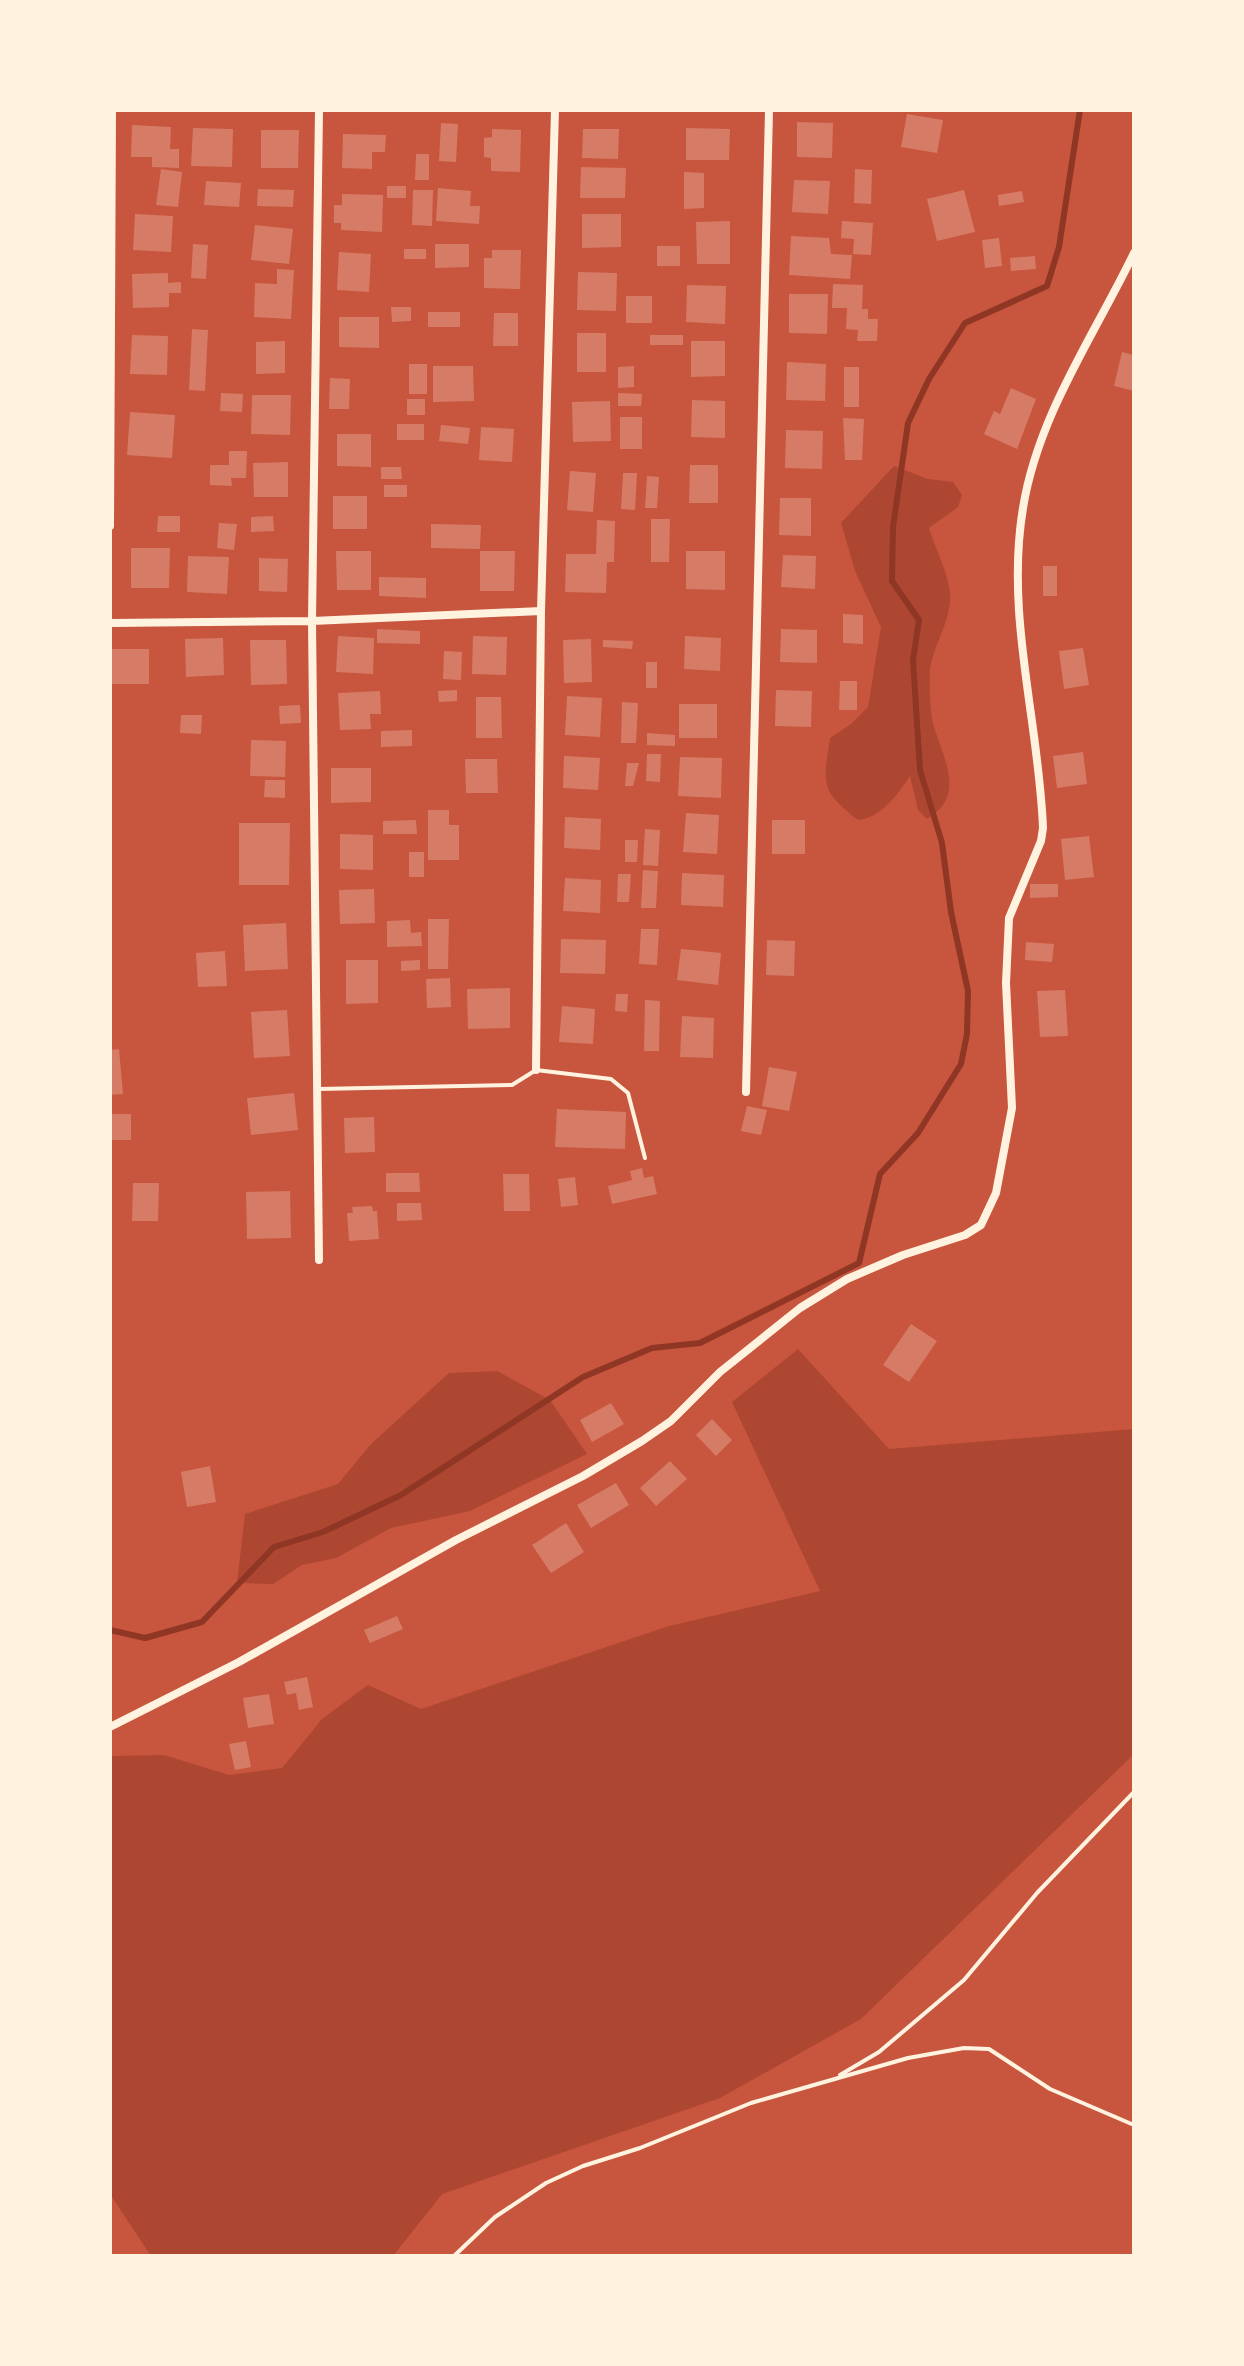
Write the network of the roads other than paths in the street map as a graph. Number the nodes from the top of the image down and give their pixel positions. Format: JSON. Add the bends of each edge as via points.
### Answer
{"nodes":[{"id":1,"x":112,"y":110,"type":"edge"},
{"id":2,"x":319,"y":110,"type":"edge"},
{"id":3,"x":555,"y":110,"type":"edge"},
{"id":4,"x":769,"y":110,"type":"edge"},
{"id":5,"x":1134,"y":253,"type":"edge"},
{"id":6,"x":110,"y":526,"type":"edge"},
{"id":7,"x":541,"y":611,"type":"junction"},
{"id":8,"x":312,"y":621,"type":"junction"},
{"id":9,"x":110,"y":623,"type":"edge"},
{"id":10,"x":536,"y":1070,"type":"junction"},
{"id":11,"x":319,"y":1089,"type":"junction"},
{"id":12,"x":746,"y":1092,"type":"dead end"},
{"id":13,"x":645,"y":1158,"type":"dead end"},
{"id":14,"x":319,"y":1260,"type":"dead end"},
{"id":15,"x":110,"y":1727,"type":"edge"}],
"edges":[{"from":1,"to":6,"type":"street"},
{"from":2,"to":8,"type":"street"},
{"from":3,"to":7,"type":"street"},
{"from":4,"to":12,"type":"street"},
{"from":5,"to":15,"type":"street","via":[[1048,423],[1023,508],[1022,647],[1043,828],[1009,918],[1006,983],[1012,1108],[1001,1176],[985,1220],[965,1235],[876,1265],[824,1292],[712,1379],[659,1430],[583,1476]]},
{"from":7,"to":8,"type":"street"},
{"from":7,"to":10,"type":"street"},
{"from":8,"to":9,"type":"street"},
{"from":8,"to":11,"type":"street"},
{"from":10,"to":11,"type":"lane","via":[[512,1085]]},
{"from":10,"to":13,"type":"lane","via":[[611,1079],[628,1093]]},
{"from":11,"to":14,"type":"street"}]}
